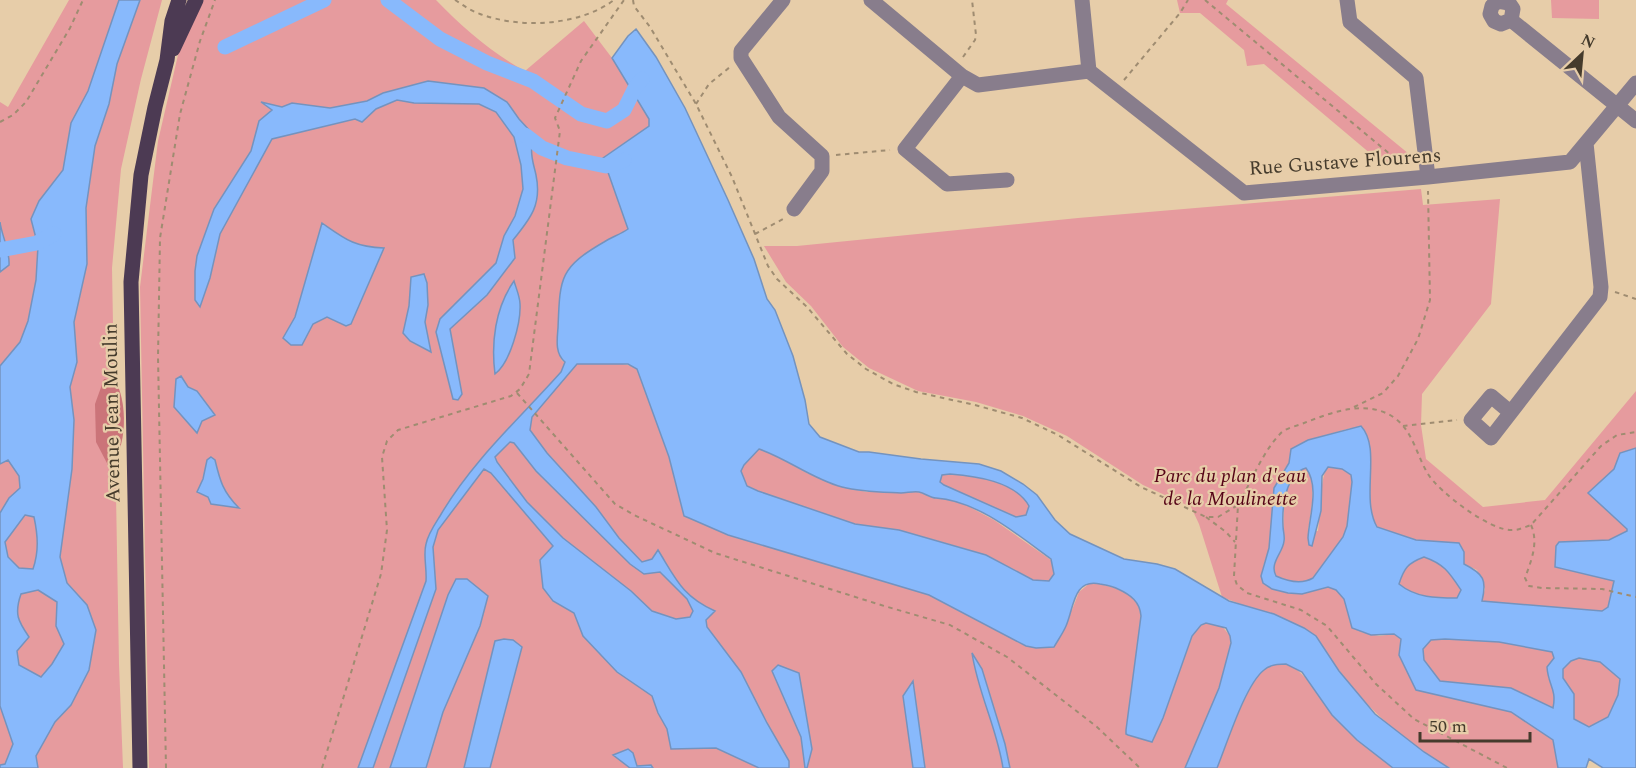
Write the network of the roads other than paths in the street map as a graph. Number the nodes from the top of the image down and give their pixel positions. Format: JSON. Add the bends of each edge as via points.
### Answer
{"nodes":[{"id":1,"x":179,"y":0,"type":"edge"},
{"id":2,"x":196,"y":0,"type":"edge"},
{"id":3,"x":783,"y":0,"type":"edge"},
{"id":4,"x":871,"y":0,"type":"edge"},
{"id":5,"x":1082,"y":0,"type":"edge"},
{"id":6,"x":1347,"y":0,"type":"edge"},
{"id":7,"x":1511,"y":20,"type":"dead end"},
{"id":8,"x":167,"y":60,"type":"junction"},
{"id":9,"x":1089,"y":71,"type":"junction"},
{"id":10,"x":958,"y":72,"type":"junction"},
{"id":11,"x":1636,"y":83,"type":"edge"},
{"id":12,"x":1617,"y":105,"type":"junction"},
{"id":13,"x":1636,"y":121,"type":"edge"},
{"id":14,"x":1586,"y":143,"type":"junction"},
{"id":15,"x":1427,"y":172,"type":"junction"},
{"id":16,"x":1007,"y":180,"type":"dead end"},
{"id":17,"x":794,"y":209,"type":"road end"},
{"id":18,"x":1510,"y":412,"type":"junction"},
{"id":19,"x":140,"y":768,"type":"edge"}],
"edges":[{"from":1,"to":8,"type":"main road","name":"Avenue Jean Moulin"},
{"from":2,"to":8,"type":"main road","name":"Avenue Jean Moulin"},
{"from":3,"to":17,"type":"street","via":[[741,51],[741,58],[779,117],[822,156],[822,171]]},
{"from":4,"to":10,"type":"street"},
{"from":5,"to":9,"type":"street"},
{"from":6,"to":15,"type":"street","via":[[1350,22],[1416,78]]},
{"from":7,"to":12,"type":"street"},
{"from":8,"to":19,"type":"main road","name":"Avenue Jean Moulin","via":[[141,175],[131,282]]},
{"from":9,"to":10,"type":"street","via":[[978,85]]},
{"from":9,"to":15,"type":"street","name":"Rue Gustave Flourens","via":[[1244,193]]},
{"from":10,"to":16,"type":"street","via":[[905,149],[947,184]]},
{"from":11,"to":12,"type":"street","name":"Rue Gustave Flourens"},
{"from":12,"to":13,"type":"street"},
{"from":12,"to":14,"type":"street","name":"Rue Gustave Flourens"},
{"from":14,"to":15,"type":"street","name":"Rue Gustave Flourens","via":[[1570,162]]},
{"from":14,"to":18,"type":"street","via":[[1601,287],[1598,302]]},
{"from":18,"to":18,"type":"street","via":[[1491,438],[1471,420],[1491,396]]}]}
